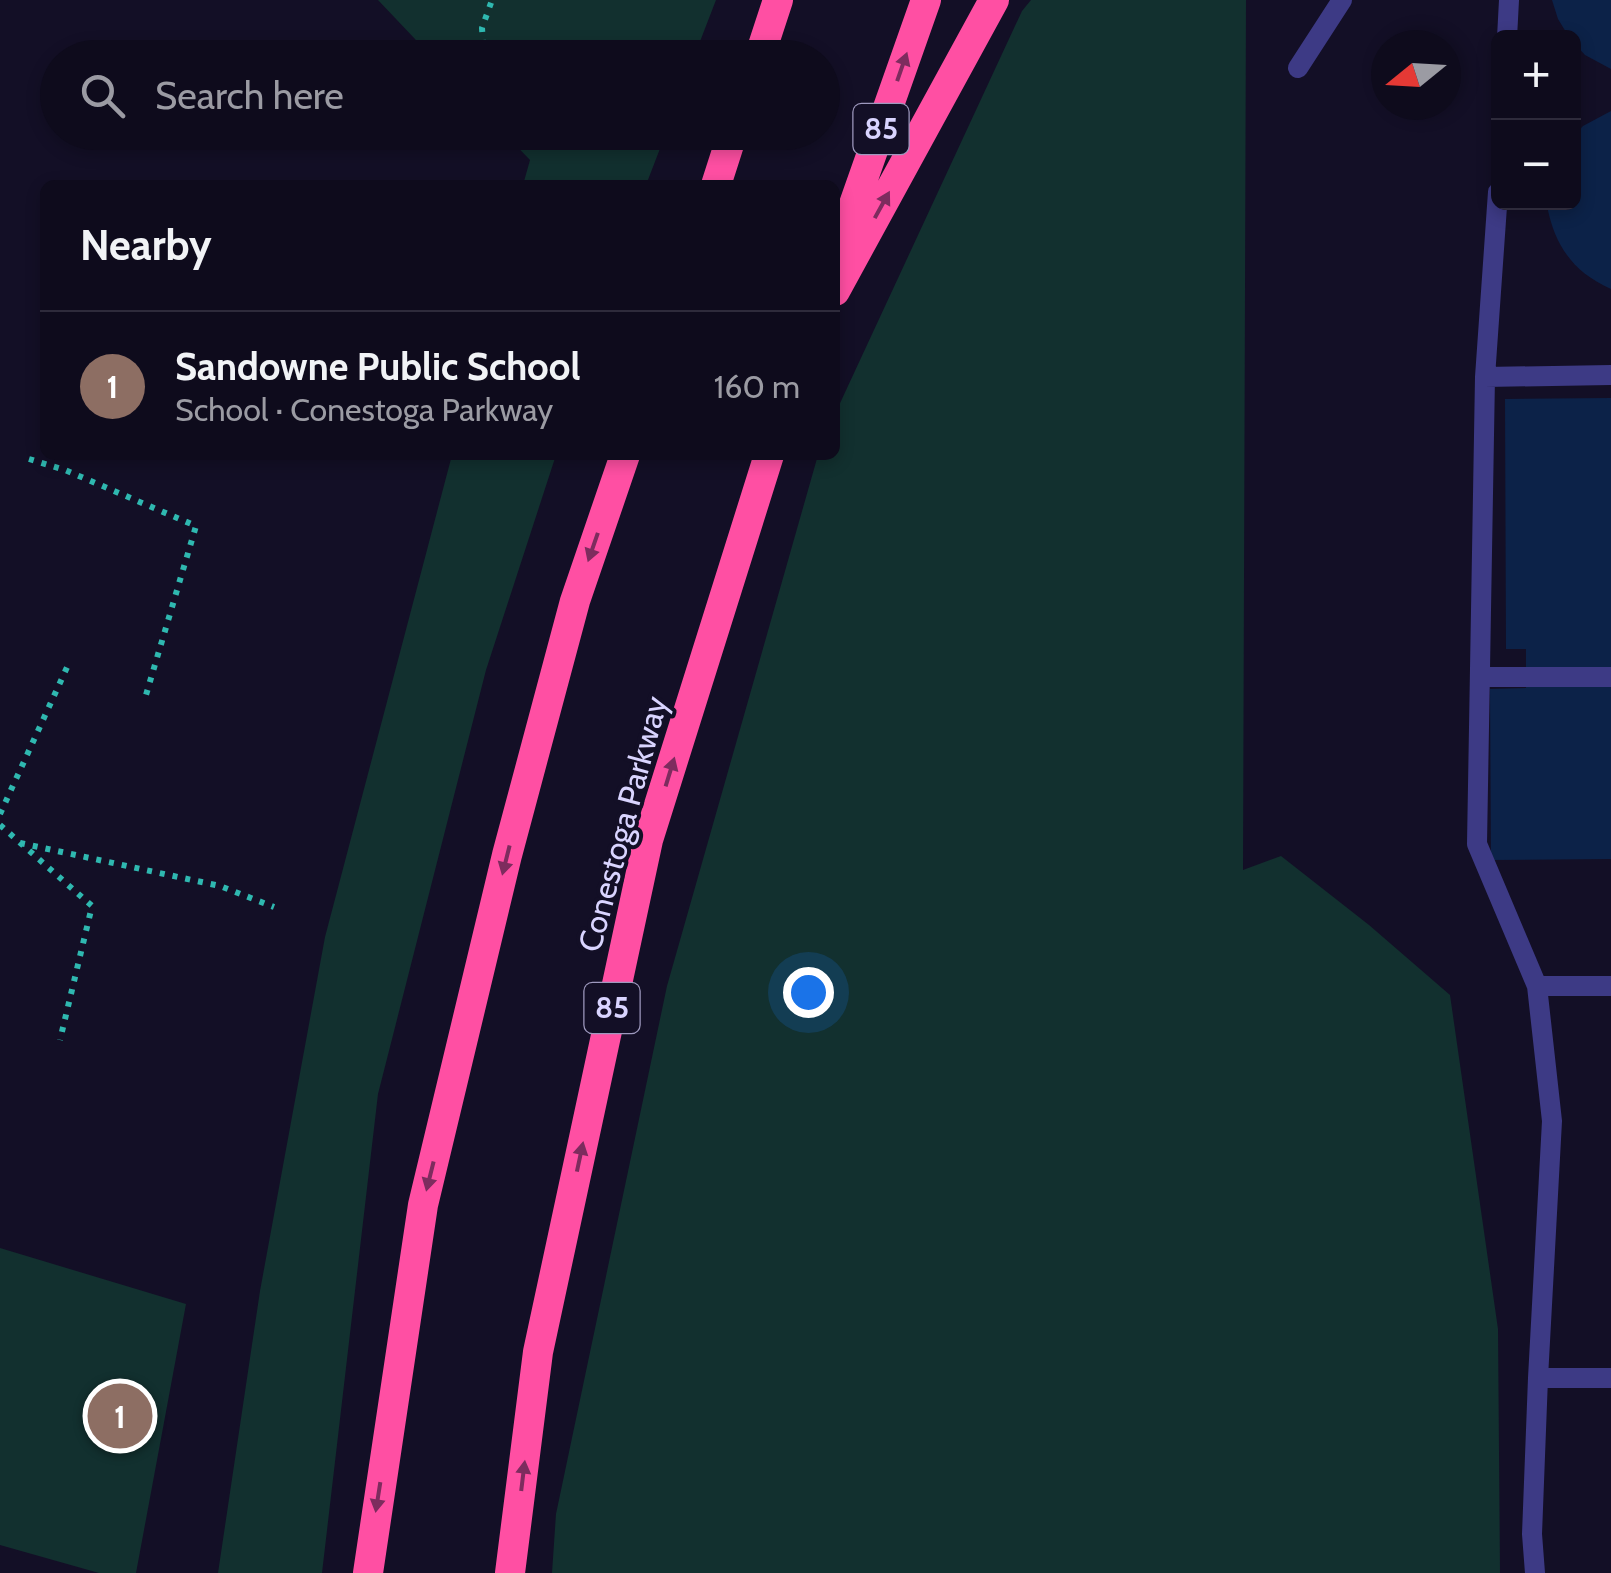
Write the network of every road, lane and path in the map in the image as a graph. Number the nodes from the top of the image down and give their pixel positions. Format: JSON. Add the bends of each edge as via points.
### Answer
{"nodes":[{"id":1,"x":492,"y":0,"type":"edge"},
{"id":2,"x":778,"y":0,"type":"edge"},
{"id":3,"x":926,"y":0,"type":"edge"},
{"id":4,"x":994,"y":0,"type":"edge"},
{"id":5,"x":1342,"y":0,"type":"edge"},
{"id":6,"x":1509,"y":0,"type":"edge"},
{"id":7,"x":1507,"y":30,"type":"edge"},
{"id":8,"x":483,"y":40,"type":"edge"},
{"id":9,"x":764,"y":40,"type":"edge"},
{"id":10,"x":1298,"y":68,"type":"dead end"},
{"id":11,"x":727,"y":150,"type":"edge"},
{"id":12,"x":718,"y":180,"type":"edge"},
{"id":13,"x":1497,"y":210,"type":"edge"},
{"id":14,"x":840,"y":244,"type":"edge"},
{"id":15,"x":840,"y":281,"type":"edge"},
{"id":16,"x":1611,"y":374,"type":"edge"},
{"id":17,"x":1485,"y":377,"type":"junction"},
{"id":18,"x":28,"y":459,"type":"dead end"},
{"id":19,"x":622,"y":460,"type":"edge"},
{"id":20,"x":768,"y":460,"type":"edge"},
{"id":21,"x":69,"y":663,"type":"dead end"},
{"id":22,"x":1480,"y":676,"type":"junction"},
{"id":23,"x":1611,"y":677,"type":"edge"},
{"id":24,"x":146,"y":695,"type":"dead end"},
{"id":25,"x":0,"y":814,"type":"edge"},
{"id":26,"x":0,"y":825,"type":"edge"},
{"id":27,"x":20,"y":842,"type":"junction"},
{"id":28,"x":274,"y":907,"type":"dead end"},
{"id":29,"x":1537,"y":986,"type":"junction"},
{"id":30,"x":1611,"y":986,"type":"edge"},
{"id":31,"x":60,"y":1040,"type":"dead end"},
{"id":32,"x":1538,"y":1378,"type":"junction"},
{"id":33,"x":1611,"y":1378,"type":"edge"},
{"id":34,"x":368,"y":1573,"type":"edge"},
{"id":35,"x":510,"y":1573,"type":"edge"},
{"id":36,"x":1535,"y":1573,"type":"edge"}],
"edges":[{"from":1,"to":8,"type":"path"},
{"from":2,"to":9,"type":"highway"},
{"from":14,"to":3,"type":"highway","number":"85","one_way":true},
{"from":15,"to":4,"type":"highway","one_way":true},
{"from":5,"to":10,"type":"lane"},
{"from":6,"to":7,"type":"lane"},
{"from":11,"to":12,"type":"highway"},
{"from":13,"to":17,"type":"lane"},
{"from":16,"to":17,"type":"lane"},
{"from":17,"to":22,"type":"lane"},
{"from":18,"to":24,"type":"path","via":[[196,526]]},
{"from":19,"to":34,"type":"highway","one_way":true,"via":[[507,855],[423,1205]]},
{"from":35,"to":20,"type":"highway","name":"Conestoga Parkway","number":"85","one_way":true,"via":[[538,1352],[648,840]]},
{"from":21,"to":25,"type":"path"},
{"from":22,"to":23,"type":"lane"},
{"from":22,"to":29,"type":"lane","via":[[1478,844]]},
{"from":26,"to":27,"type":"path"},
{"from":27,"to":28,"type":"path","via":[[220,886]]},
{"from":27,"to":31,"type":"path","via":[[92,906]]},
{"from":29,"to":30,"type":"lane"},
{"from":29,"to":32,"type":"lane","via":[[1552,1121]]},
{"from":32,"to":33,"type":"lane"},
{"from":32,"to":36,"type":"lane"}]}
